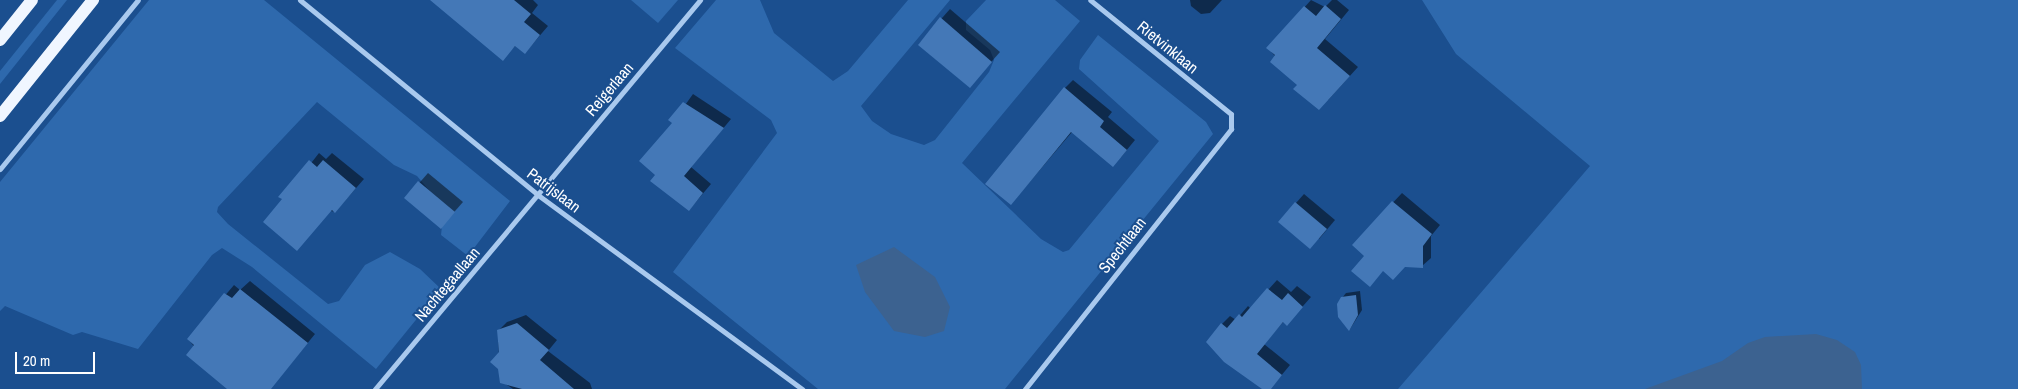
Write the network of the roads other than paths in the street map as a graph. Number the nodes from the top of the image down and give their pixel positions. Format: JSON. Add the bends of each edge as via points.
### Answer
{"nodes":[{"id":1,"x":32,"y":0,"type":"edge"},
{"id":2,"x":93,"y":0,"type":"edge"},
{"id":3,"x":138,"y":0,"type":"edge"},
{"id":4,"x":300,"y":0,"type":"edge"},
{"id":5,"x":700,"y":0,"type":"edge"},
{"id":6,"x":1090,"y":0,"type":"edge"},
{"id":7,"x":0,"y":40,"type":"edge"},
{"id":8,"x":1230,"y":114,"type":"joint"},
{"id":9,"x":0,"y":116,"type":"edge"},
{"id":10,"x":0,"y":169,"type":"edge"},
{"id":11,"x":538,"y":195,"type":"junction"},
{"id":12,"x":375,"y":389,"type":"edge"},
{"id":13,"x":802,"y":389,"type":"edge"},
{"id":14,"x":1025,"y":389,"type":"edge"}],
"edges":[{"from":1,"to":7,"type":"main road"},
{"from":2,"to":9,"type":"main road"},
{"from":3,"to":10,"type":"street"},
{"from":4,"to":11,"type":"street","name":"Patrijslaan"},
{"from":5,"to":11,"type":"street","name":"Reigerlaan"},
{"from":6,"to":8,"type":"street","name":"Rietvinklaan"},
{"from":8,"to":14,"type":"street","name":"Spechtlaan","via":[[1231,129]]},
{"from":11,"to":12,"type":"street","name":"Nachtegaallaan"},
{"from":11,"to":13,"type":"street","name":"Patrijslaan"}]}
